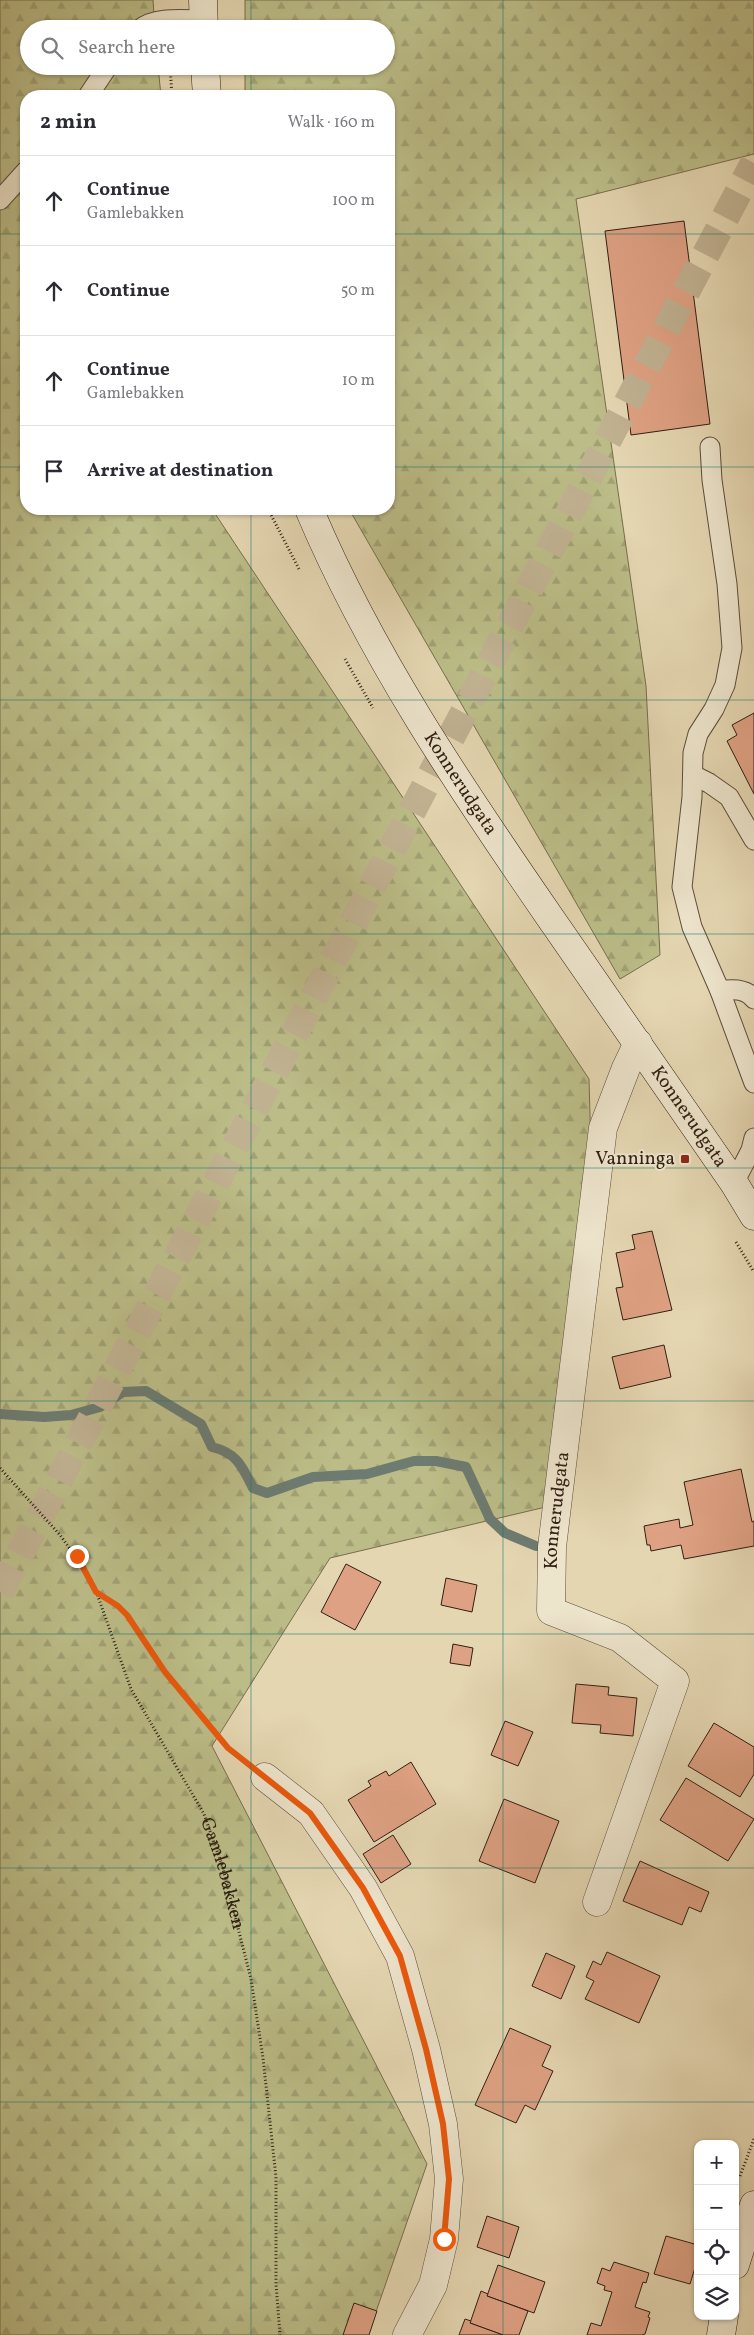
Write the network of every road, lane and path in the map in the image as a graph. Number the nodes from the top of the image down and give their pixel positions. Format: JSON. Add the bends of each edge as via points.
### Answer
{"nodes":[{"id":1,"x":203,"y":16,"type":"edge"},
{"id":2,"x":173,"y":20,"type":"edge"},
{"id":3,"x":102,"y":75,"type":"edge"},
{"id":4,"x":171,"y":75,"type":"edge"},
{"id":5,"x":206,"y":75,"type":"edge"},
{"id":6,"x":92,"y":90,"type":"edge"},
{"id":7,"x":172,"y":90,"type":"edge"},
{"id":8,"x":207,"y":90,"type":"edge"},
{"id":9,"x":20,"y":178,"type":"edge"},
{"id":10,"x":0,"y":200,"type":"edge"},
{"id":11,"x":710,"y":447,"type":"dead end"},
{"id":12,"x":312,"y":515,"type":"edge"},
{"id":13,"x":693,"y":775,"type":"junction"},
{"id":14,"x":754,"y":840,"type":"edge"},
{"id":15,"x":720,"y":991,"type":"junction"},
{"id":16,"x":754,"y":999,"type":"edge"},
{"id":17,"x":638,"y":1043,"type":"junction"},
{"id":18,"x":754,"y":1083,"type":"edge"},
{"id":19,"x":754,"y":1138,"type":"edge"},
{"id":20,"x":734,"y":1183,"type":"junction"},
{"id":21,"x":754,"y":1216,"type":"edge"},
{"id":22,"x":0,"y":1468,"type":"edge"},
{"id":23,"x":96,"y":1592,"type":"junction"},
{"id":24,"x":265,"y":1777,"type":"joint"},
{"id":25,"x":597,"y":1902,"type":"dead end"},
{"id":26,"x":754,"y":2139,"type":"edge"},
{"id":27,"x":739,"y":2180,"type":"edge"},
{"id":28,"x":754,"y":2205,"type":"edge"},
{"id":29,"x":739,"y":2252,"type":"edge"},
{"id":30,"x":723,"y":2320,"type":"edge"},
{"id":31,"x":280,"y":2335,"type":"edge"},
{"id":32,"x":407,"y":2335,"type":"edge"},
{"id":33,"x":721,"y":2335,"type":"edge"}],
"edges":[{"from":1,"to":2,"type":"lane"},
{"from":3,"to":6,"type":"lane"},
{"from":4,"to":7,"type":"path"},
{"from":5,"to":8,"type":"street"},
{"from":9,"to":10,"type":"lane"},
{"from":11,"to":13,"type":"lane","via":[[732,648],[725,685],[698,734],[693,753]]},
{"from":12,"to":17,"type":"street","name":"Konnerudgata","via":[[356,607],[454,776]]},
{"from":13,"to":14,"type":"lane","via":[[729,797]]},
{"from":13,"to":15,"type":"lane","via":[[682,888],[692,927]]},
{"from":15,"to":16,"type":"lane","via":[[735,988]]},
{"from":15,"to":18,"type":"lane"},
{"from":17,"to":20,"type":"street","name":"Konnerudgata"},
{"from":17,"to":25,"type":"street","name":"Konnerudgata","via":[[603,1128],[552,1548],[551,1611],[620,1638],[675,1681]]},
{"from":19,"to":20,"type":"lane","via":[[752,1150]]},
{"from":20,"to":21,"type":"street","name":"Konnerudgata"},
{"from":22,"to":23,"type":"path","name":"Gamlebakken","via":[[77,1556]]},
{"from":23,"to":24,"type":"path","via":[[127,1615],[165,1672],[228,1748]]},
{"from":23,"to":31,"type":"path","name":"Gamlebakken","via":[[132,1689],[204,1814],[238,1922],[263,2058],[276,2177],[276,2284]]},
{"from":24,"to":32,"type":"street","via":[[310,1813],[363,1888],[400,1956],[426,2049],[443,2124],[449,2179],[444,2239],[433,2285]]},
{"from":26,"to":27,"type":"path"},
{"from":28,"to":29,"type":"street"},
{"from":30,"to":33,"type":"street"}]}
